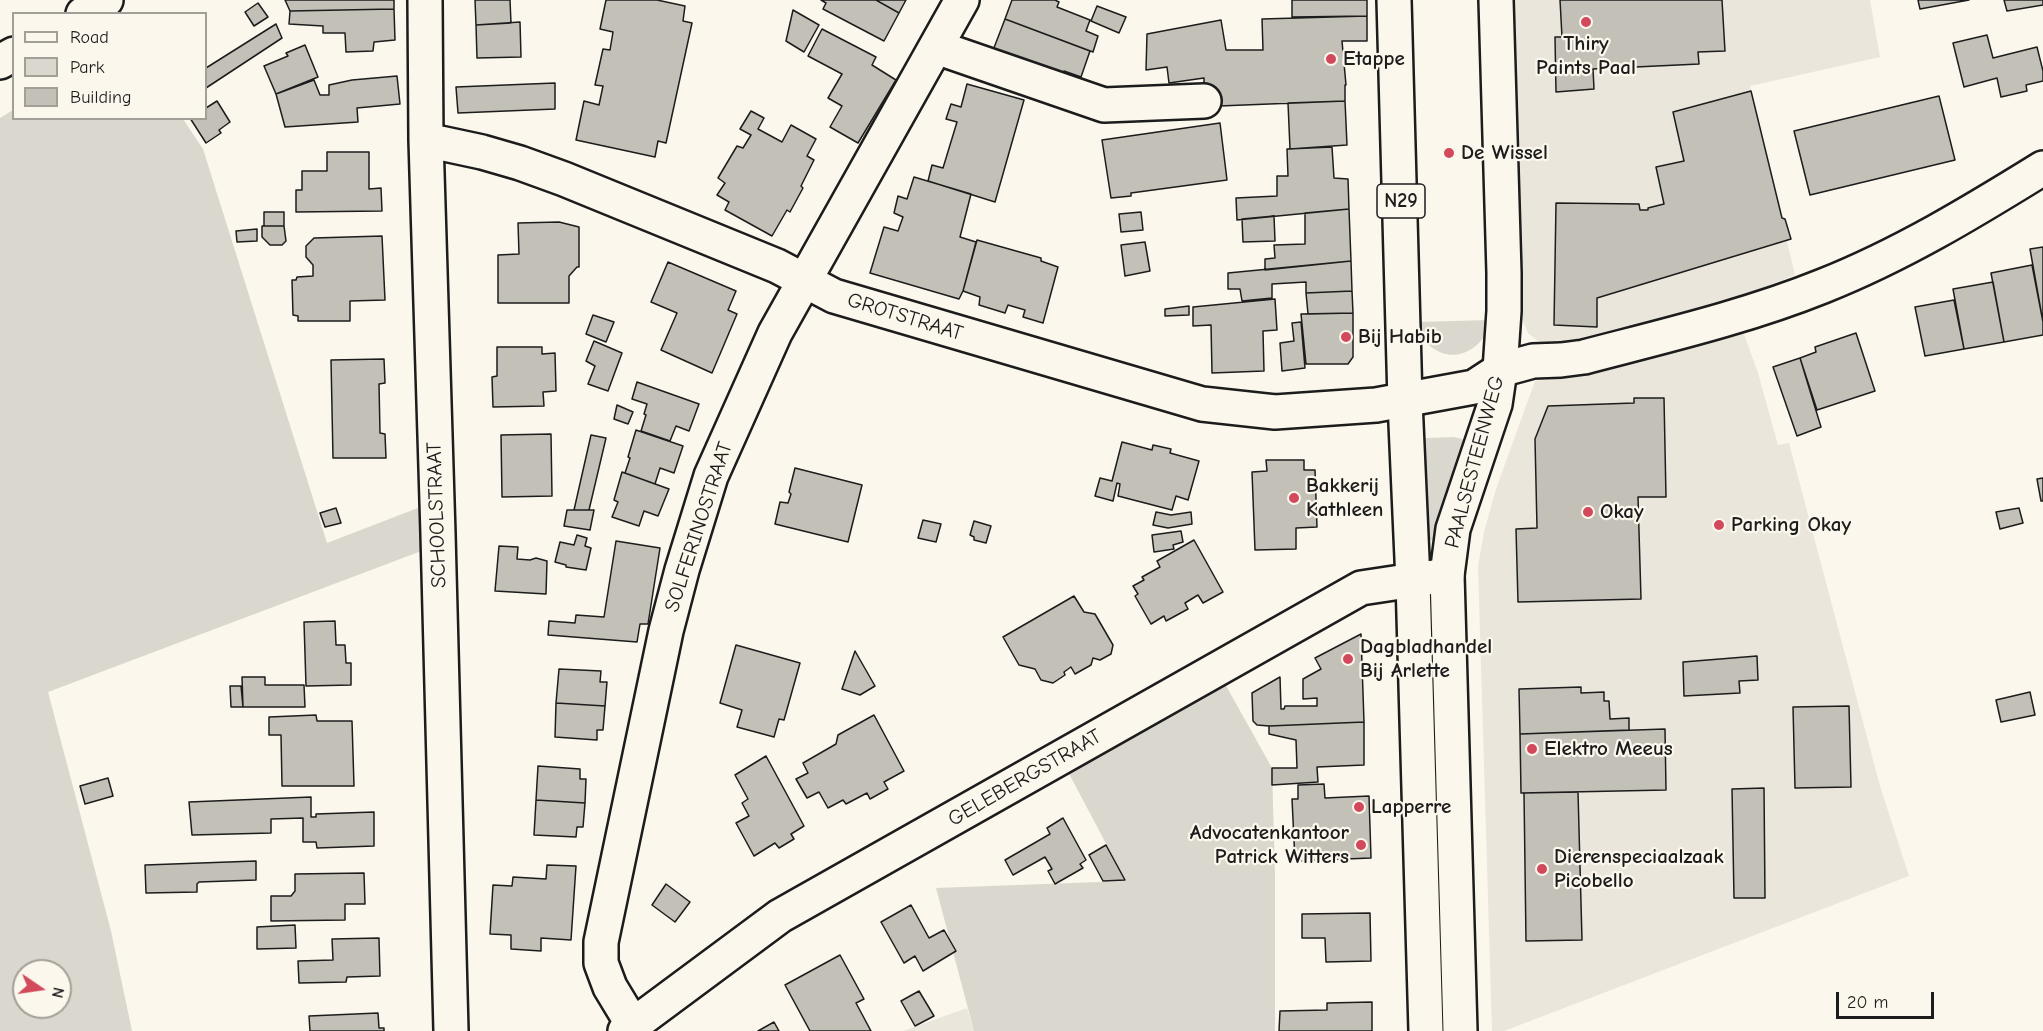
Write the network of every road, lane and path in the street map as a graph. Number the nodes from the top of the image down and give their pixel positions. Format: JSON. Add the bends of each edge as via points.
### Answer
{"nodes":[{"id":1,"x":106,"y":0,"type":"edge"},
{"id":2,"x":425,"y":0,"type":"edge"},
{"id":3,"x":962,"y":0,"type":"edge"},
{"id":4,"x":1394,"y":0,"type":"edge"},
{"id":5,"x":1496,"y":0,"type":"edge"},
{"id":6,"x":86,"y":12,"type":"edge"},
{"id":7,"x":936,"y":47,"type":"junction"},
{"id":8,"x":1204,"y":101,"type":"dead end"},
{"id":9,"x":426,"y":140,"type":"junction"},
{"id":10,"x":2043,"y":168,"type":"edge"},
{"id":11,"x":804,"y":281,"type":"junction"},
{"id":12,"x":1500,"y":370,"type":"junction"},
{"id":13,"x":1405,"y":401,"type":"junction"},
{"id":14,"x":1448,"y":575,"type":"junction"},
{"id":15,"x":1413,"y":582,"type":"junction"},
{"id":16,"x":629,"y":1028,"type":"edge"},
{"id":17,"x":451,"y":1031,"type":"edge"},
{"id":18,"x":1426,"y":1031,"type":"edge"},
{"id":19,"x":1460,"y":1031,"type":"edge"}],
"edges":[{"from":1,"to":6,"type":"street"},
{"from":2,"to":9,"type":"street","name":"SCHOOLSTRAAT"},
{"from":3,"to":7,"type":"street","name":"SOLFERINOSTRAAT"},
{"from":4,"to":13,"type":"street","name":"PAALSESTEENWEG","number":"N29"},
{"from":5,"to":12,"type":"street","name":"PAALSESTEENWEG","via":[[1504,283]]},
{"from":7,"to":8,"type":"street","via":[[1104,105]]},
{"from":7,"to":11,"type":"street","name":"SOLFERINOSTRAAT"},
{"from":9,"to":11,"type":"street","name":"GROTSTRAAT","via":[[531,167],[777,266]]},
{"from":9,"to":17,"type":"street","name":"SCHOOLSTRAAT"},
{"from":10,"to":12,"type":"street","name":"GROTSTRAAT","via":[[1894,255],[1824,286],[1749,313],[1584,357],[1533,361]]},
{"from":11,"to":13,"type":"street","name":"GROTSTRAAT","via":[[834,296],[1202,404],[1275,412]]},
{"from":11,"to":16,"type":"street","name":"SOLFERINOSTRAAT","via":[[775,333],[711,476],[666,632],[601,942],[601,963]]},
{"from":12,"to":13,"type":"street","name":"GROTSTRAAT","via":[[1474,387]]},
{"from":12,"to":14,"type":"street","name":"PAALSESTEENWEG","via":[[1495,404],[1454,530]]},
{"from":13,"to":15,"type":"street","name":"PAALSESTEENWEG","number":"N29"},
{"from":14,"to":15,"type":"street","name":"GELEBERGSTRAAT"},
{"from":14,"to":19,"type":"street","name":"PAALSESTEENWEG"},
{"from":15,"to":16,"type":"street","name":"GELEBERGSTRAAT","via":[[1360,588],[780,916]]},
{"from":15,"to":18,"type":"street","name":"PAALSESTEENWEG","number":"N29"}]}
